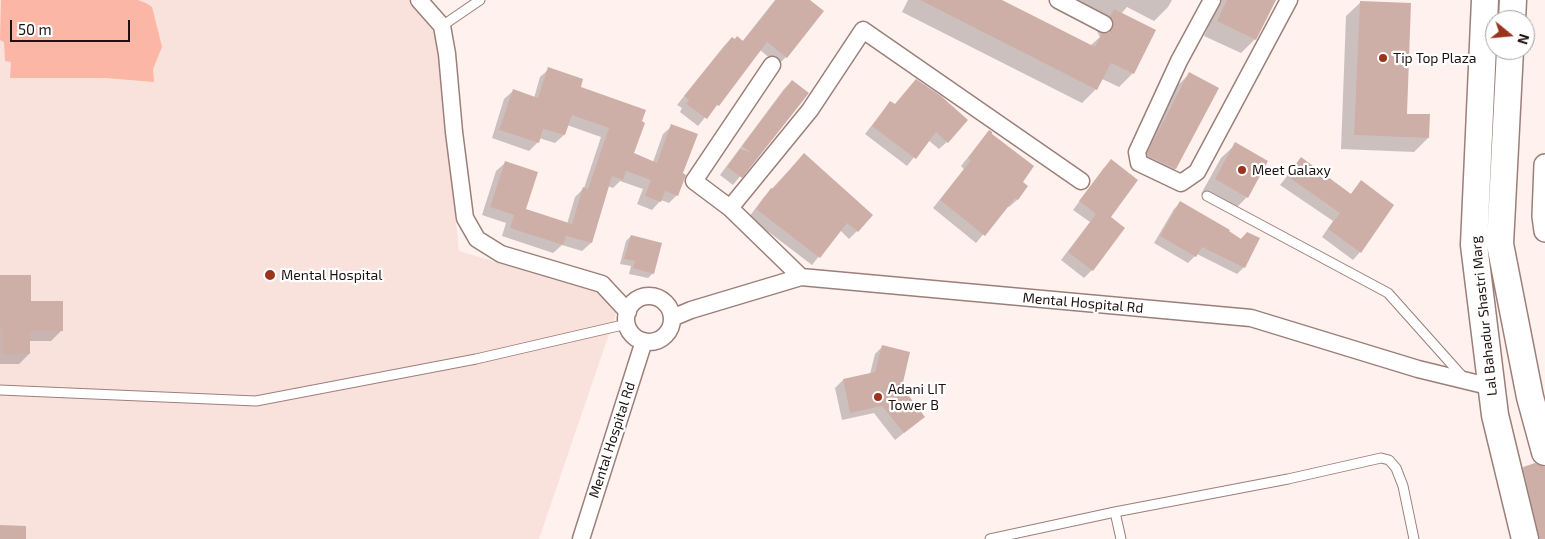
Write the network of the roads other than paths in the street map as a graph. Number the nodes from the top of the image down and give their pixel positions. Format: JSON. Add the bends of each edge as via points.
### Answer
{"nodes":[{"id":1,"x":419,"y":0,"type":"edge"},
{"id":2,"x":480,"y":0,"type":"edge"},
{"id":3,"x":1058,"y":0,"type":"edge"},
{"id":4,"x":1212,"y":0,"type":"edge"},
{"id":5,"x":1289,"y":0,"type":"edge"},
{"id":6,"x":1485,"y":0,"type":"edge"},
{"id":7,"x":1104,"y":24,"type":"dead end"},
{"id":8,"x":442,"y":26,"type":"junction"},
{"id":9,"x":1509,"y":60,"type":"edge"},
{"id":10,"x":772,"y":65,"type":"dead end"},
{"id":11,"x":1545,"y":165,"type":"edge"},
{"id":12,"x":1081,"y":181,"type":"dead end"},
{"id":13,"x":1208,"y":196,"type":"dead end"},
{"id":14,"x":730,"y":208,"type":"junction"},
{"id":15,"x":1545,"y":231,"type":"edge"},
{"id":16,"x":801,"y":276,"type":"junction"},
{"id":17,"x":1481,"y":300,"type":"junction"},
{"id":18,"x":1512,"y":304,"type":"junction"},
{"id":19,"x":628,"y":318,"type":"junction"},
{"id":20,"x":672,"y":318,"type":"junction"},
{"id":21,"x":644,"y":341,"type":"junction"},
{"id":22,"x":1465,"y":380,"type":"junction"},
{"id":23,"x":1492,"y":387,"type":"junction"},
{"id":24,"x":0,"y":390,"type":"edge"},
{"id":25,"x":1538,"y":396,"type":"edge"},
{"id":26,"x":1545,"y":452,"type":"edge"},
{"id":27,"x":1115,"y":512,"type":"junction"},
{"id":28,"x":581,"y":539,"type":"edge"},
{"id":29,"x":990,"y":539,"type":"edge"},
{"id":30,"x":1121,"y":539,"type":"edge"},
{"id":31,"x":1414,"y":539,"type":"edge"},
{"id":32,"x":1525,"y":539,"type":"edge"}],
"edges":[{"from":1,"to":8,"type":"street"},
{"from":2,"to":8,"type":"lane"},
{"from":3,"to":7,"type":"street"},
{"from":4,"to":5,"type":"street","via":[[1179,61],[1137,152],[1139,163],[1181,183],[1197,172]]},
{"from":6,"to":17,"type":"main road","name":"Lal Bahadur Shastri Marg","via":[[1474,245]]},
{"from":8,"to":19,"type":"street","via":[[465,218],[477,239],[501,254],[602,284]]},
{"from":9,"to":18,"type":"main road","name":"Lal Bahadur Shastri Marg","via":[[1500,244]]},
{"from":10,"to":14,"type":"street","via":[[694,182]]},
{"from":11,"to":15,"type":"street"},
{"from":12,"to":14,"type":"street","via":[[863,30],[810,110]]},
{"from":13,"to":22,"type":"lane","via":[[1388,294]]},
{"from":14,"to":16,"type":"street"},
{"from":16,"to":20,"type":"street","name":"Mental Hospital Rd"},
{"from":16,"to":22,"type":"street","name":"Mental Hospital Rd","via":[[1250,318]]},
{"from":17,"to":18,"type":"main road"},
{"from":17,"to":23,"type":"main road","name":"Lal Bahadur Shastri Marg"},
{"from":18,"to":25,"type":"main road","name":"Lal Bahadur Shastri Marg"},
{"from":19,"to":20,"type":"street","via":[[633,303],[653,297],[666,303]]},
{"from":19,"to":21,"type":"street","via":[[630,332]]},
{"from":19,"to":24,"type":"lane","via":[[476,359],[256,401]]},
{"from":20,"to":21,"type":"street","via":[[664,336]]},
{"from":21,"to":28,"type":"street","name":"Mental Hospital Rd"},
{"from":22,"to":23,"type":"street","name":"Mental Hospital Rd"},
{"from":23,"to":32,"type":"main road","name":"Lal Bahadur Shastri Marg","via":[[1495,415]]},
{"from":25,"to":26,"type":"main road","name":"Lal Bahadur Shastri Marg"},
{"from":27,"to":29,"type":"lane"},
{"from":27,"to":30,"type":"lane"},
{"from":27,"to":31,"type":"lane","via":[[1381,458],[1389,460],[1396,468]]}]}
